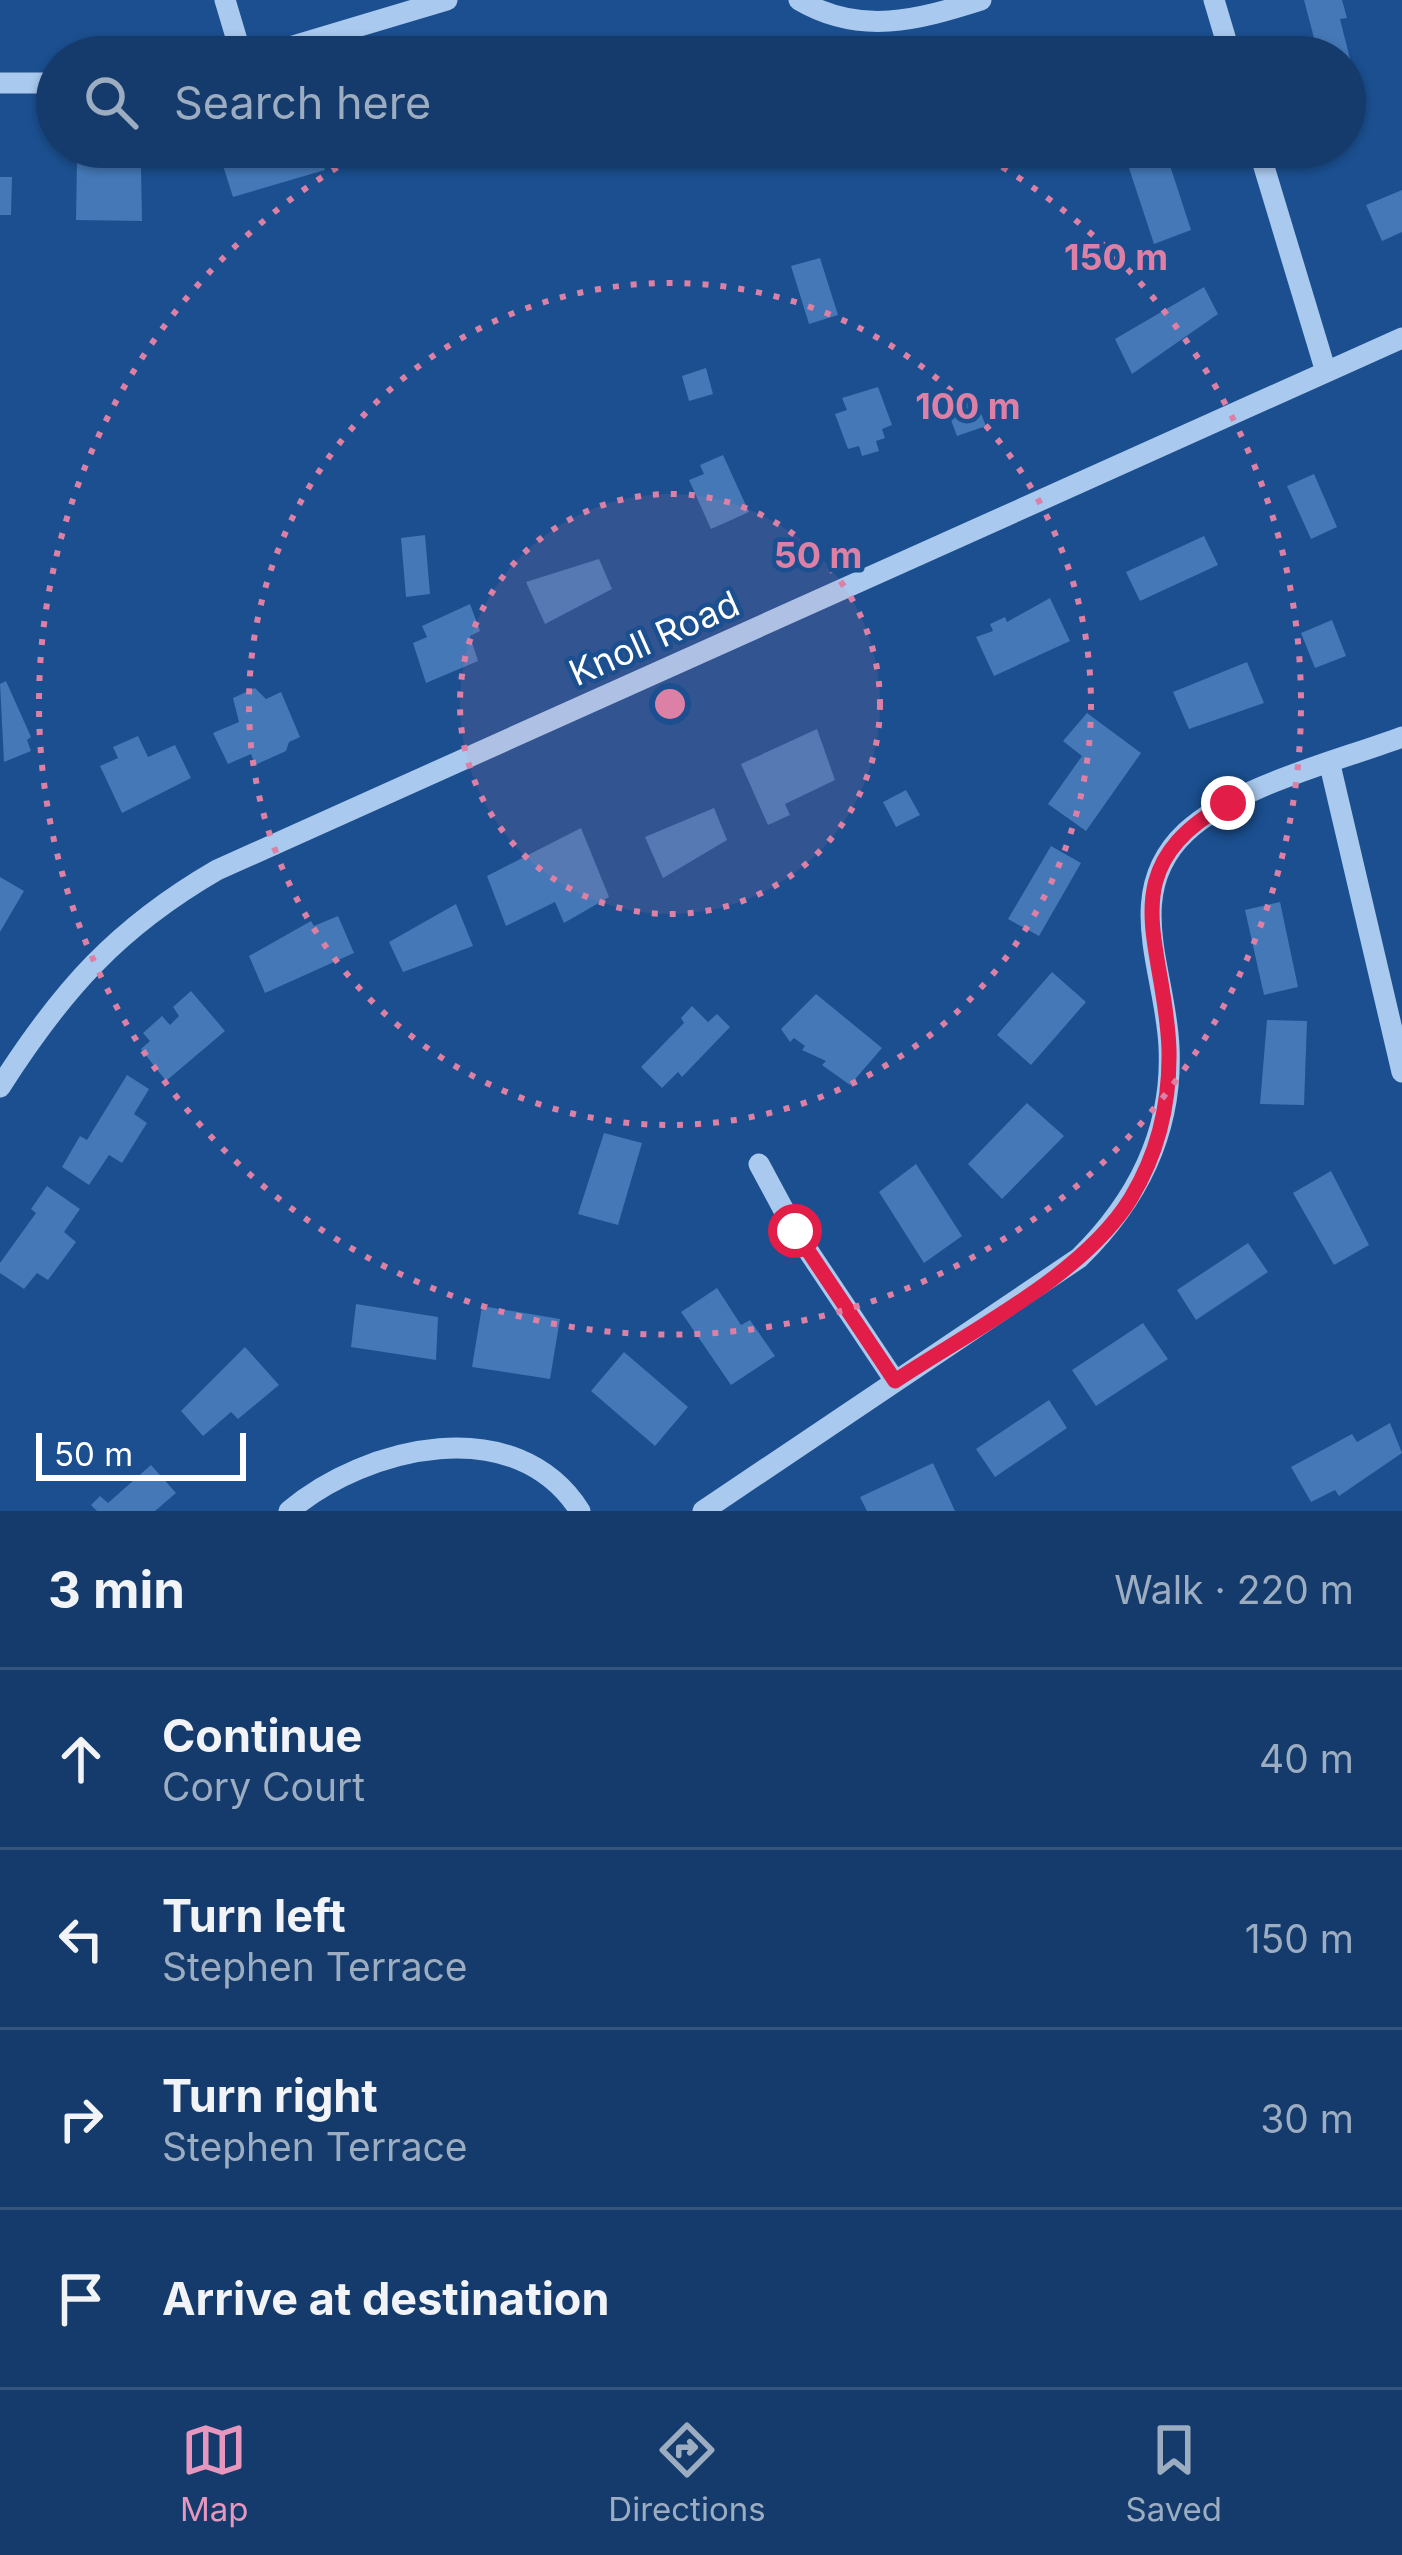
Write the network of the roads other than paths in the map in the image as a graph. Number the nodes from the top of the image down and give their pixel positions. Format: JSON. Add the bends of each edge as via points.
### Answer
{"nodes":[{"id":1,"x":225,"y":0,"type":"edge"},
{"id":2,"x":447,"y":0,"type":"edge"},
{"id":3,"x":799,"y":0,"type":"edge"},
{"id":4,"x":981,"y":0,"type":"edge"},
{"id":5,"x":1214,"y":0,"type":"edge"},
{"id":6,"x":236,"y":36,"type":"edge"},
{"id":7,"x":326,"y":36,"type":"edge"},
{"id":8,"x":1225,"y":36,"type":"edge"},
{"id":9,"x":0,"y":83,"type":"edge"},
{"id":10,"x":36,"y":83,"type":"edge"},
{"id":11,"x":1264,"y":168,"type":"edge"},
{"id":12,"x":1402,"y":338,"type":"edge"},
{"id":13,"x":1326,"y":372,"type":"junction"},
{"id":14,"x":1402,"y":737,"type":"edge"},
{"id":15,"x":1330,"y":765,"type":"junction"},
{"id":16,"x":1402,"y":1072,"type":"edge"},
{"id":17,"x":0,"y":1087,"type":"edge"},
{"id":18,"x":759,"y":1164,"type":"dead end"},
{"id":19,"x":895,"y":1381,"type":"junction"},
{"id":20,"x":289,"y":1511,"type":"edge"},
{"id":21,"x":580,"y":1511,"type":"edge"},
{"id":22,"x":703,"y":1511,"type":"edge"}],
"edges":[{"from":1,"to":6,"type":"street"},
{"from":2,"to":7,"type":"street"},
{"from":3,"to":4,"type":"street","via":[[883,23]]},
{"from":5,"to":8,"type":"street"},
{"from":9,"to":10,"type":"street"},
{"from":11,"to":13,"type":"street"},
{"from":12,"to":13,"type":"street","name":"Knoll Road"},
{"from":13,"to":17,"type":"street","name":"Knoll Road","via":[[218,870],[150,912],[83,970]]},
{"from":14,"to":15,"type":"street"},
{"from":15,"to":16,"type":"street"},
{"from":15,"to":19,"type":"street","via":[[1211,813],[1159,867],[1149,923],[1168,1084],[1161,1129],[1130,1200],[1079,1258]]},
{"from":18,"to":19,"type":"street"},
{"from":19,"to":22,"type":"street"},
{"from":20,"to":21,"type":"street","via":[[374,1462],[450,1448],[525,1462],[558,1483]]}]}
